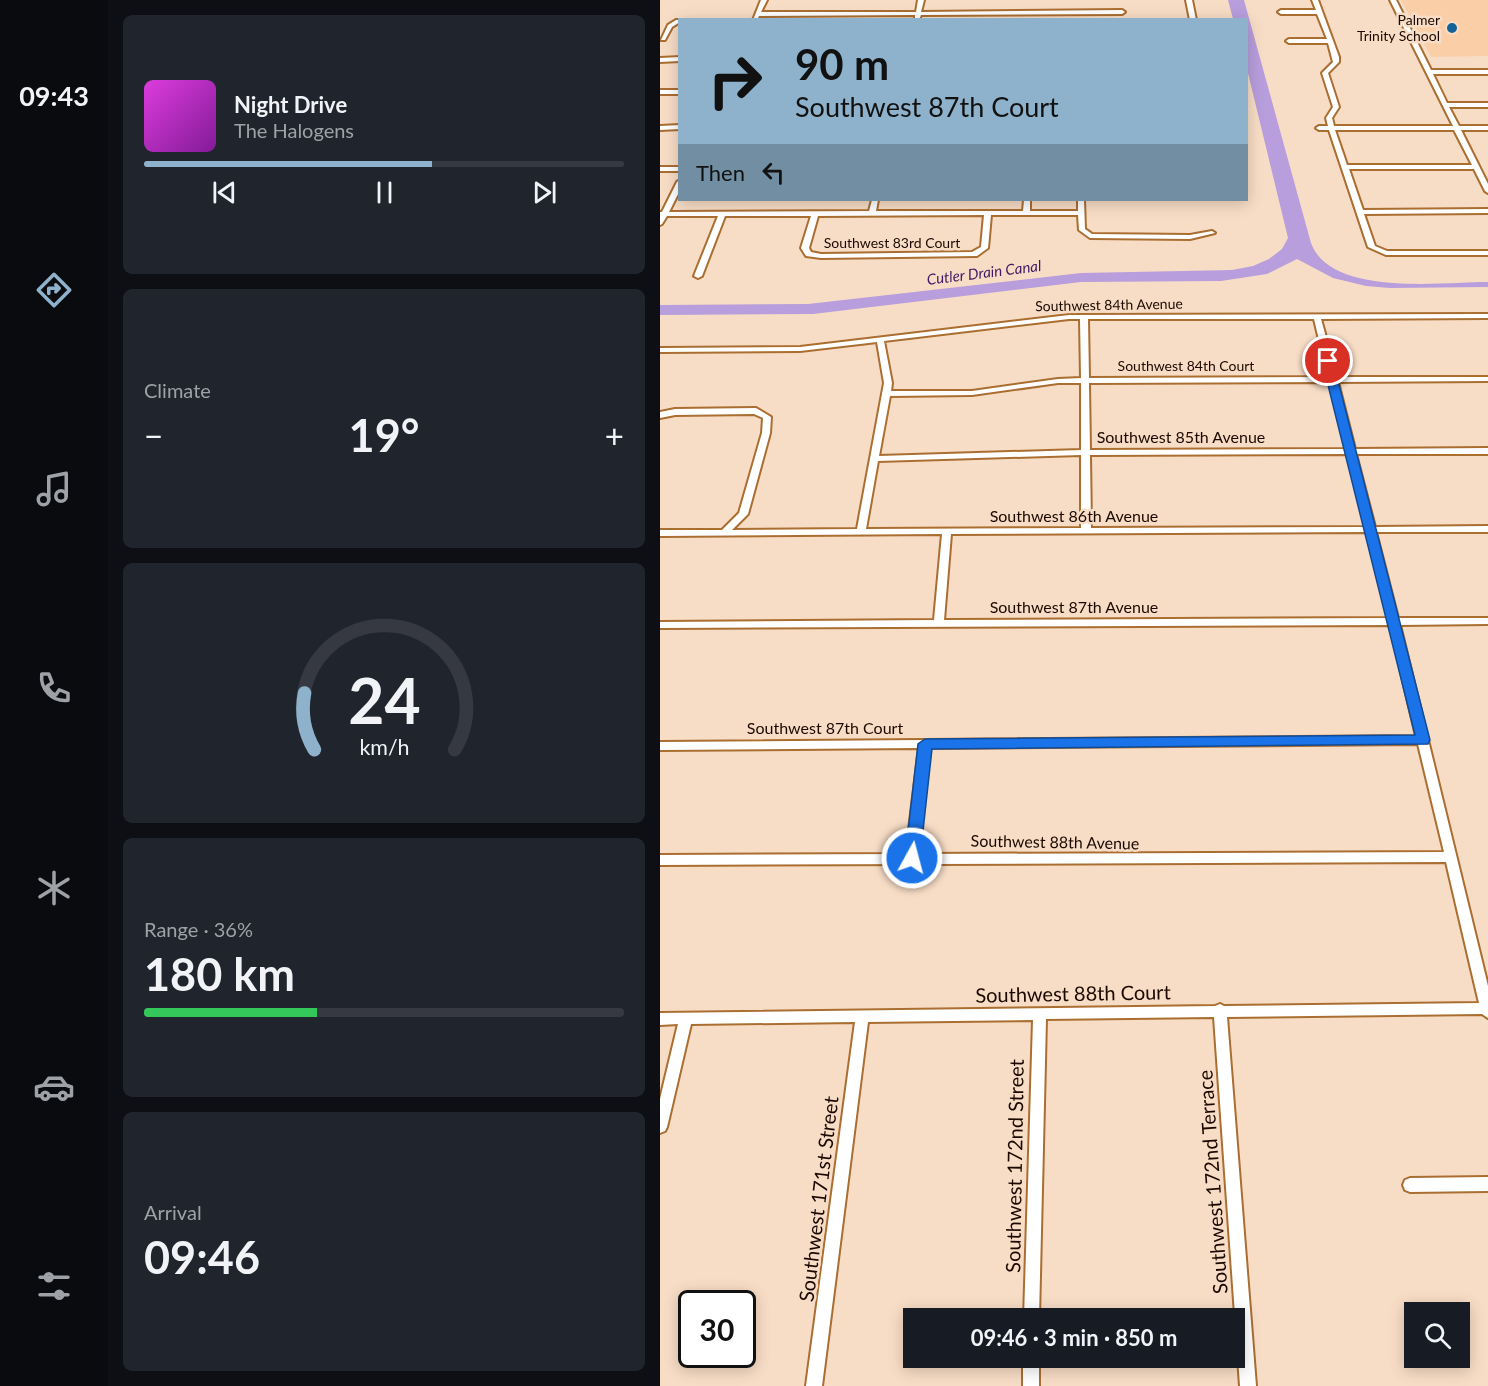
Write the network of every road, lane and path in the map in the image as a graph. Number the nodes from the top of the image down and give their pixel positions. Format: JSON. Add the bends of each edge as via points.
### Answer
{"nodes":[{"id":1,"x":764,"y":0,"type":"edge"},
{"id":2,"x":921,"y":0,"type":"edge"},
{"id":3,"x":1190,"y":0,"type":"edge"},
{"id":4,"x":1315,"y":0,"type":"edge"},
{"id":5,"x":1393,"y":0,"type":"edge"},
{"id":6,"x":1281,"y":12,"type":"dead end"},
{"id":7,"x":1319,"y":12,"type":"junction"},
{"id":8,"x":918,"y":16,"type":"edge"},
{"id":9,"x":756,"y":17,"type":"edge"},
{"id":10,"x":1122,"y":18,"type":"edge"},
{"id":11,"x":1193,"y":18,"type":"edge"},
{"id":12,"x":678,"y":21,"type":"edge"},
{"id":13,"x":660,"y":28,"type":"edge"},
{"id":14,"x":668,"y":28,"type":"junction"},
{"id":15,"x":663,"y":39,"type":"dead end"},
{"id":16,"x":1289,"y":41,"type":"dead end"},
{"id":17,"x":1330,"y":41,"type":"junction"},
{"id":18,"x":660,"y":60,"type":"edge"},
{"id":19,"x":678,"y":60,"type":"edge"},
{"id":20,"x":1429,"y":72,"type":"junction"},
{"id":21,"x":1488,"y":72,"type":"edge"},
{"id":22,"x":660,"y":92,"type":"edge"},
{"id":23,"x":678,"y":92,"type":"edge"},
{"id":24,"x":1445,"y":105,"type":"junction"},
{"id":25,"x":1488,"y":105,"type":"edge"},
{"id":26,"x":1319,"y":128,"type":"dead end"},
{"id":27,"x":1331,"y":128,"type":"junction"},
{"id":28,"x":1457,"y":128,"type":"junction"},
{"id":29,"x":1488,"y":128,"type":"edge"},
{"id":30,"x":1344,"y":167,"type":"junction"},
{"id":31,"x":1476,"y":167,"type":"junction"},
{"id":32,"x":660,"y":169,"type":"edge"},
{"id":33,"x":678,"y":169,"type":"edge"},
{"id":34,"x":678,"y":186,"type":"edge"},
{"id":35,"x":1488,"y":191,"type":"edge"},
{"id":36,"x":875,"y":201,"type":"edge"},
{"id":37,"x":1026,"y":201,"type":"edge"},
{"id":38,"x":1081,"y":201,"type":"edge"},
{"id":39,"x":1488,"y":211,"type":"edge"},
{"id":40,"x":1359,"y":212,"type":"junction"},
{"id":41,"x":723,"y":213,"type":"junction"},
{"id":42,"x":815,"y":213,"type":"junction"},
{"id":43,"x":872,"y":213,"type":"junction"},
{"id":44,"x":988,"y":213,"type":"junction"},
{"id":45,"x":1026,"y":213,"type":"junction"},
{"id":46,"x":1081,"y":213,"type":"junction"},
{"id":47,"x":662,"y":214,"type":"edge"},
{"id":48,"x":660,"y":223,"type":"edge"},
{"id":49,"x":1212,"y":233,"type":"dead end"},
{"id":50,"x":1488,"y":253,"type":"edge"},
{"id":51,"x":698,"y":276,"type":"dead end"},
{"id":52,"x":1317,"y":316,"type":"junction"},
{"id":53,"x":1488,"y":316,"type":"edge"},
{"id":54,"x":1084,"y":317,"type":"junction"},
{"id":55,"x":880,"y":339,"type":"junction"},
{"id":56,"x":660,"y":350,"type":"edge"},
{"id":57,"x":1332,"y":379,"type":"junction"},
{"id":58,"x":1488,"y":379,"type":"edge"},
{"id":59,"x":1084,"y":380,"type":"junction"},
{"id":60,"x":886,"y":394,"type":"junction"},
{"id":61,"x":660,"y":415,"type":"edge"},
{"id":62,"x":1351,"y":451,"type":"junction"},
{"id":63,"x":1488,"y":451,"type":"edge"},
{"id":64,"x":1085,"y":453,"type":"junction"},
{"id":65,"x":874,"y":459,"type":"junction"},
{"id":66,"x":743,"y":514,"type":"junction"},
{"id":67,"x":1488,"y":529,"type":"edge"},
{"id":68,"x":1371,"y":530,"type":"junction"},
{"id":69,"x":948,"y":531,"type":"junction"},
{"id":70,"x":1086,"y":531,"type":"junction"},
{"id":71,"x":752,"y":532,"type":"junction"},
{"id":72,"x":861,"y":532,"type":"junction"},
{"id":73,"x":660,"y":533,"type":"edge"},
{"id":74,"x":724,"y":533,"type":"junction"},
{"id":75,"x":1393,"y":621,"type":"junction"},
{"id":76,"x":1488,"y":621,"type":"edge"},
{"id":77,"x":939,"y":622,"type":"junction"},
{"id":78,"x":660,"y":625,"type":"edge"},
{"id":79,"x":1423,"y":740,"type":"junction"},
{"id":80,"x":925,"y":744,"type":"junction"},
{"id":81,"x":660,"y":746,"type":"edge"},
{"id":82,"x":1450,"y":856,"type":"junction"},
{"id":83,"x":912,"y":858,"type":"junction"},
{"id":84,"x":660,"y":860,"type":"edge"},
{"id":85,"x":1220,"y":1010,"type":"junction"},
{"id":86,"x":1487,"y":1011,"type":"edge"},
{"id":87,"x":1040,"y":1014,"type":"junction"},
{"id":88,"x":862,"y":1018,"type":"junction"},
{"id":89,"x":660,"y":1019,"type":"edge"},
{"id":90,"x":686,"y":1019,"type":"junction"},
{"id":91,"x":660,"y":1127,"type":"edge"},
{"id":92,"x":1488,"y":1184,"type":"edge"},
{"id":93,"x":1410,"y":1185,"type":"dead end"},
{"id":94,"x":1032,"y":1308,"type":"edge"},
{"id":95,"x":1031,"y":1368,"type":"edge"},
{"id":96,"x":814,"y":1386,"type":"edge"},
{"id":97,"x":1030,"y":1386,"type":"edge"},
{"id":98,"x":1248,"y":1386,"type":"edge"}],
"edges":[{"from":1,"to":9,"type":"street"},
{"from":2,"to":8,"type":"street"},
{"from":3,"to":11,"type":"street"},
{"from":4,"to":7,"type":"street"},
{"from":5,"to":20,"type":"street"},
{"from":6,"to":7,"type":"street"},
{"from":7,"to":17,"type":"street"},
{"from":8,"to":9,"type":"street"},
{"from":8,"to":10,"type":"street","via":[[1122,9]]},
{"from":12,"to":14,"type":"street"},
{"from":13,"to":14,"type":"street"},
{"from":14,"to":15,"type":"street"},
{"from":16,"to":17,"type":"street"},
{"from":17,"to":27,"type":"street","via":[[1336,60],[1324,74],[1336,106],[1329,118]]},
{"from":18,"to":19,"type":"street"},
{"from":20,"to":21,"type":"street"},
{"from":20,"to":24,"type":"street"},
{"from":22,"to":23,"type":"street"},
{"from":24,"to":25,"type":"street"},
{"from":24,"to":28,"type":"street"},
{"from":26,"to":27,"type":"street"},
{"from":27,"to":28,"type":"street"},
{"from":27,"to":30,"type":"street"},
{"from":28,"to":29,"type":"street"},
{"from":28,"to":31,"type":"street"},
{"from":30,"to":31,"type":"street"},
{"from":30,"to":40,"type":"street"},
{"from":31,"to":35,"type":"street"},
{"from":32,"to":33,"type":"street"},
{"from":34,"to":47,"type":"street"},
{"from":36,"to":43,"type":"street"},
{"from":37,"to":45,"type":"street"},
{"from":38,"to":46,"type":"street"},
{"from":39,"to":40,"type":"street"},
{"from":40,"to":50,"type":"street","via":[[1370,245],[1377,251]]},
{"from":41,"to":42,"type":"street"},
{"from":41,"to":47,"type":"street"},
{"from":41,"to":51,"type":"street"},
{"from":42,"to":43,"type":"street"},
{"from":42,"to":44,"type":"street","name":"Southwest 83rd Court","via":[[806,245],[807,252],[821,256],[978,254],[984,248]]},
{"from":43,"to":44,"type":"street"},
{"from":44,"to":45,"type":"street"},
{"from":45,"to":46,"type":"street"},
{"from":46,"to":49,"type":"street","via":[[1082,230],[1087,235],[1190,237]]},
{"from":47,"to":48,"type":"street"},
{"from":52,"to":53,"type":"street","name":"Southwest 84th Avenue"},
{"from":52,"to":54,"type":"street","name":"Southwest 84th Avenue"},
{"from":52,"to":57,"type":"street"},
{"from":54,"to":55,"type":"street","name":"Southwest 84th Avenue","via":[[1046,318]]},
{"from":54,"to":59,"type":"street"},
{"from":55,"to":56,"type":"street","name":"Southwest 84th Avenue","via":[[789,349]]},
{"from":55,"to":60,"type":"street","via":[[888,376]]},
{"from":57,"to":58,"type":"street","name":"Southwest 84th Court"},
{"from":57,"to":59,"type":"street","name":"Southwest 84th Court"},
{"from":57,"to":62,"type":"street"},
{"from":59,"to":60,"type":"street","name":"Southwest 84th Court","via":[[960,394]]},
{"from":59,"to":64,"type":"street"},
{"from":60,"to":65,"type":"street"},
{"from":61,"to":66,"type":"street","via":[[747,411],[765,414],[766,433]]},
{"from":62,"to":63,"type":"street","name":"Southwest 85th Avenue"},
{"from":62,"to":64,"type":"street","name":"Southwest 85th Avenue"},
{"from":62,"to":68,"type":"street"},
{"from":64,"to":65,"type":"street","name":"Southwest 85th Avenue"},
{"from":64,"to":70,"type":"street"},
{"from":65,"to":72,"type":"street"},
{"from":66,"to":71,"type":"street"},
{"from":66,"to":74,"type":"street"},
{"from":67,"to":68,"type":"street","name":"Southwest 86th Avenue"},
{"from":68,"to":70,"type":"street","name":"Southwest 86th Avenue"},
{"from":68,"to":75,"type":"street"},
{"from":69,"to":70,"type":"street","name":"Southwest 86th Avenue"},
{"from":69,"to":72,"type":"street","name":"Southwest 86th Avenue"},
{"from":69,"to":77,"type":"street"},
{"from":71,"to":72,"type":"street","name":"Southwest 86th Avenue"},
{"from":71,"to":74,"type":"street","name":"Southwest 86th Avenue"},
{"from":73,"to":74,"type":"street","name":"Southwest 86th Avenue"},
{"from":75,"to":76,"type":"street","name":"Southwest 87th Avenue"},
{"from":75,"to":77,"type":"street","name":"Southwest 87th Avenue"},
{"from":75,"to":79,"type":"street"},
{"from":77,"to":78,"type":"street","name":"Southwest 87th Avenue"},
{"from":79,"to":80,"type":"street","name":"Southwest 87th Court"},
{"from":79,"to":82,"type":"street"},
{"from":80,"to":81,"type":"street","name":"Southwest 87th Court"},
{"from":80,"to":83,"type":"street"},
{"from":82,"to":83,"type":"street","name":"Southwest 88th Avenue"},
{"from":82,"to":86,"type":"street"},
{"from":83,"to":84,"type":"street","name":"Southwest 88th Avenue"},
{"from":85,"to":86,"type":"street","name":"Southwest 88th Court"},
{"from":85,"to":87,"type":"street","name":"Southwest 88th Court"},
{"from":85,"to":98,"type":"street","name":"Southwest 172nd Terrace"},
{"from":87,"to":88,"type":"street","name":"Southwest 88th Court"},
{"from":87,"to":94,"type":"street","name":"Southwest 172nd Street"},
{"from":88,"to":90,"type":"street","name":"Southwest 88th Court"},
{"from":88,"to":96,"type":"street","name":"Southwest 171st Street"},
{"from":89,"to":90,"type":"street","name":"Southwest 88th Court"},
{"from":90,"to":91,"type":"street"},
{"from":92,"to":93,"type":"street"},
{"from":95,"to":97,"type":"street"}]}
